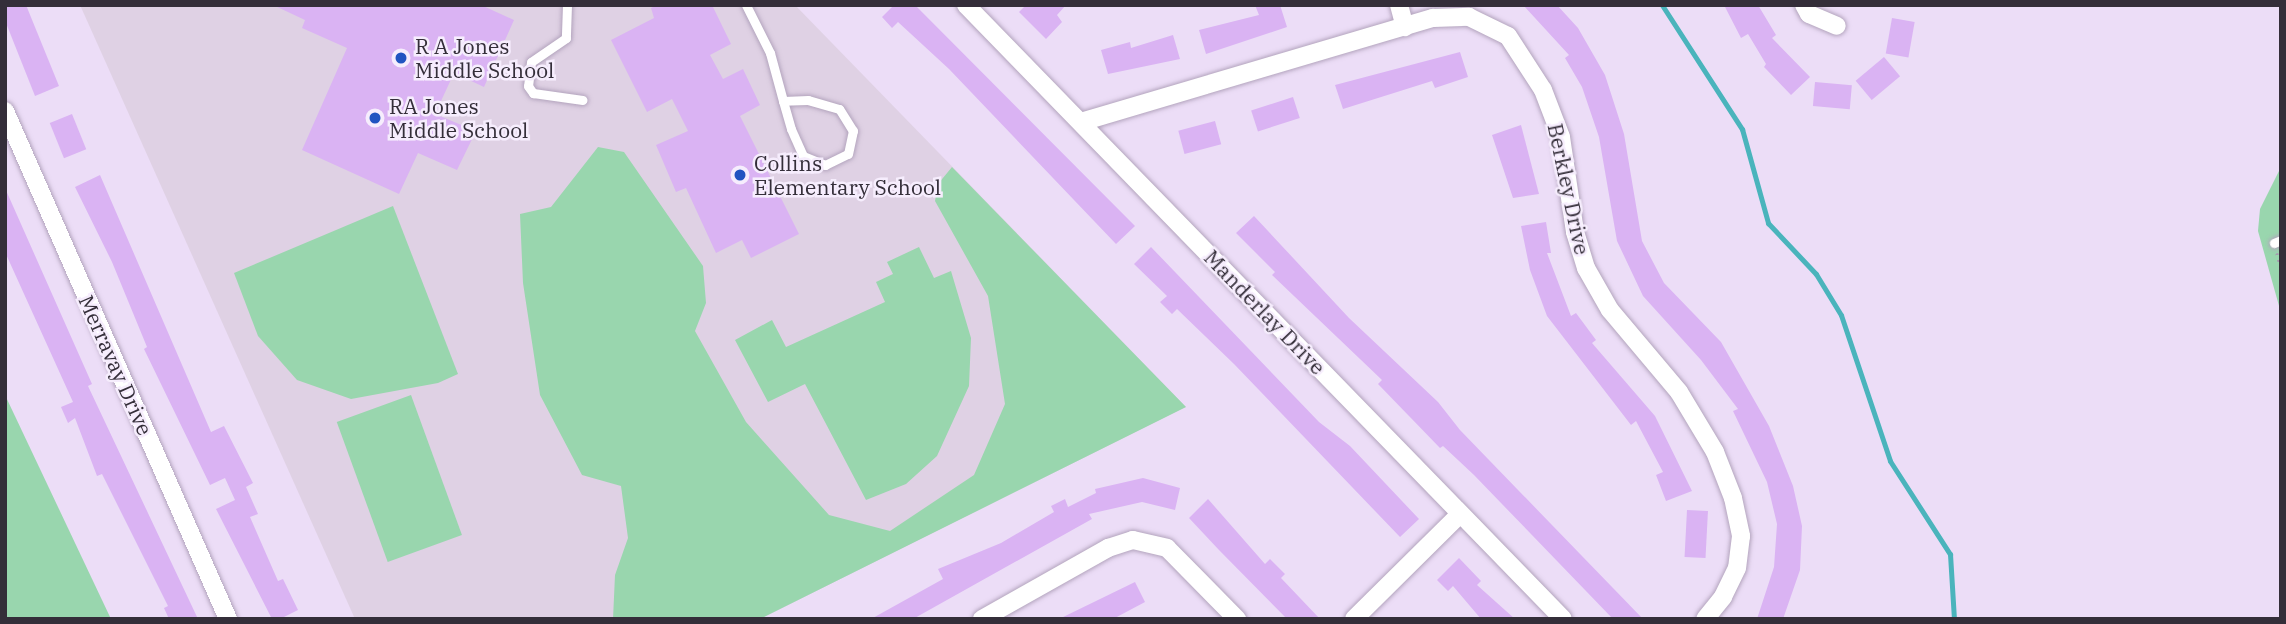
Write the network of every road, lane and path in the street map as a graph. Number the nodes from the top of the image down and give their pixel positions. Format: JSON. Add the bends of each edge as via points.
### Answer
{"nodes":[{"id":1,"x":567,"y":5,"type":"edge"},
{"id":2,"x":746,"y":5,"type":"edge"},
{"id":3,"x":966,"y":5,"type":"edge"},
{"id":4,"x":1399,"y":5,"type":"edge"},
{"id":5,"x":1804,"y":5,"type":"edge"},
{"id":6,"x":1837,"y":26,"type":"dead end"},
{"id":7,"x":1405,"y":27,"type":"junction"},
{"id":8,"x":583,"y":100,"type":"dead end"},
{"id":9,"x":783,"y":101,"type":"junction"},
{"id":10,"x":5,"y":111,"type":"edge"},
{"id":11,"x":1081,"y":122,"type":"junction"},
{"id":12,"x":1460,"y":514,"type":"junction"},
{"id":13,"x":228,"y":619,"type":"edge"},
{"id":14,"x":982,"y":619,"type":"edge"},
{"id":15,"x":1237,"y":619,"type":"edge"},
{"id":16,"x":1354,"y":619,"type":"edge"},
{"id":17,"x":1563,"y":619,"type":"edge"},
{"id":18,"x":1705,"y":619,"type":"edge"}],
"edges":[{"from":1,"to":8,"type":"lane","via":[[566,38],[531,62],[528,86],[533,93]]},
{"from":2,"to":9,"type":"lane","via":[[769,53]]},
{"from":3,"to":11,"type":"street","name":"Manderlay Drive"},
{"from":4,"to":7,"type":"street"},
{"from":5,"to":6,"type":"street","via":[[1808,14]]},
{"from":7,"to":11,"type":"street","name":"Berkley Drive"},
{"from":7,"to":18,"type":"street","name":"Berkley Drive","via":[[1453,16],[1485,21],[1514,42],[1543,90],[1561,137],[1575,232],[1586,268],[1610,310],[1679,392],[1715,452],[1733,498],[1741,537],[1737,568],[1723,597]]},
{"from":9,"to":9,"type":"lane","via":[[803,156],[825,165],[848,154],[852,131],[839,108],[808,100]]},
{"from":10,"to":13,"type":"street","name":"Merravay Drive"},
{"from":11,"to":12,"type":"street","name":"Manderlay Drive"},
{"from":12,"to":16,"type":"street"},
{"from":12,"to":17,"type":"street","name":"Manderlay Drive"},
{"from":14,"to":15,"type":"street","via":[[1108,548],[1133,540],[1167,548]]}]}
